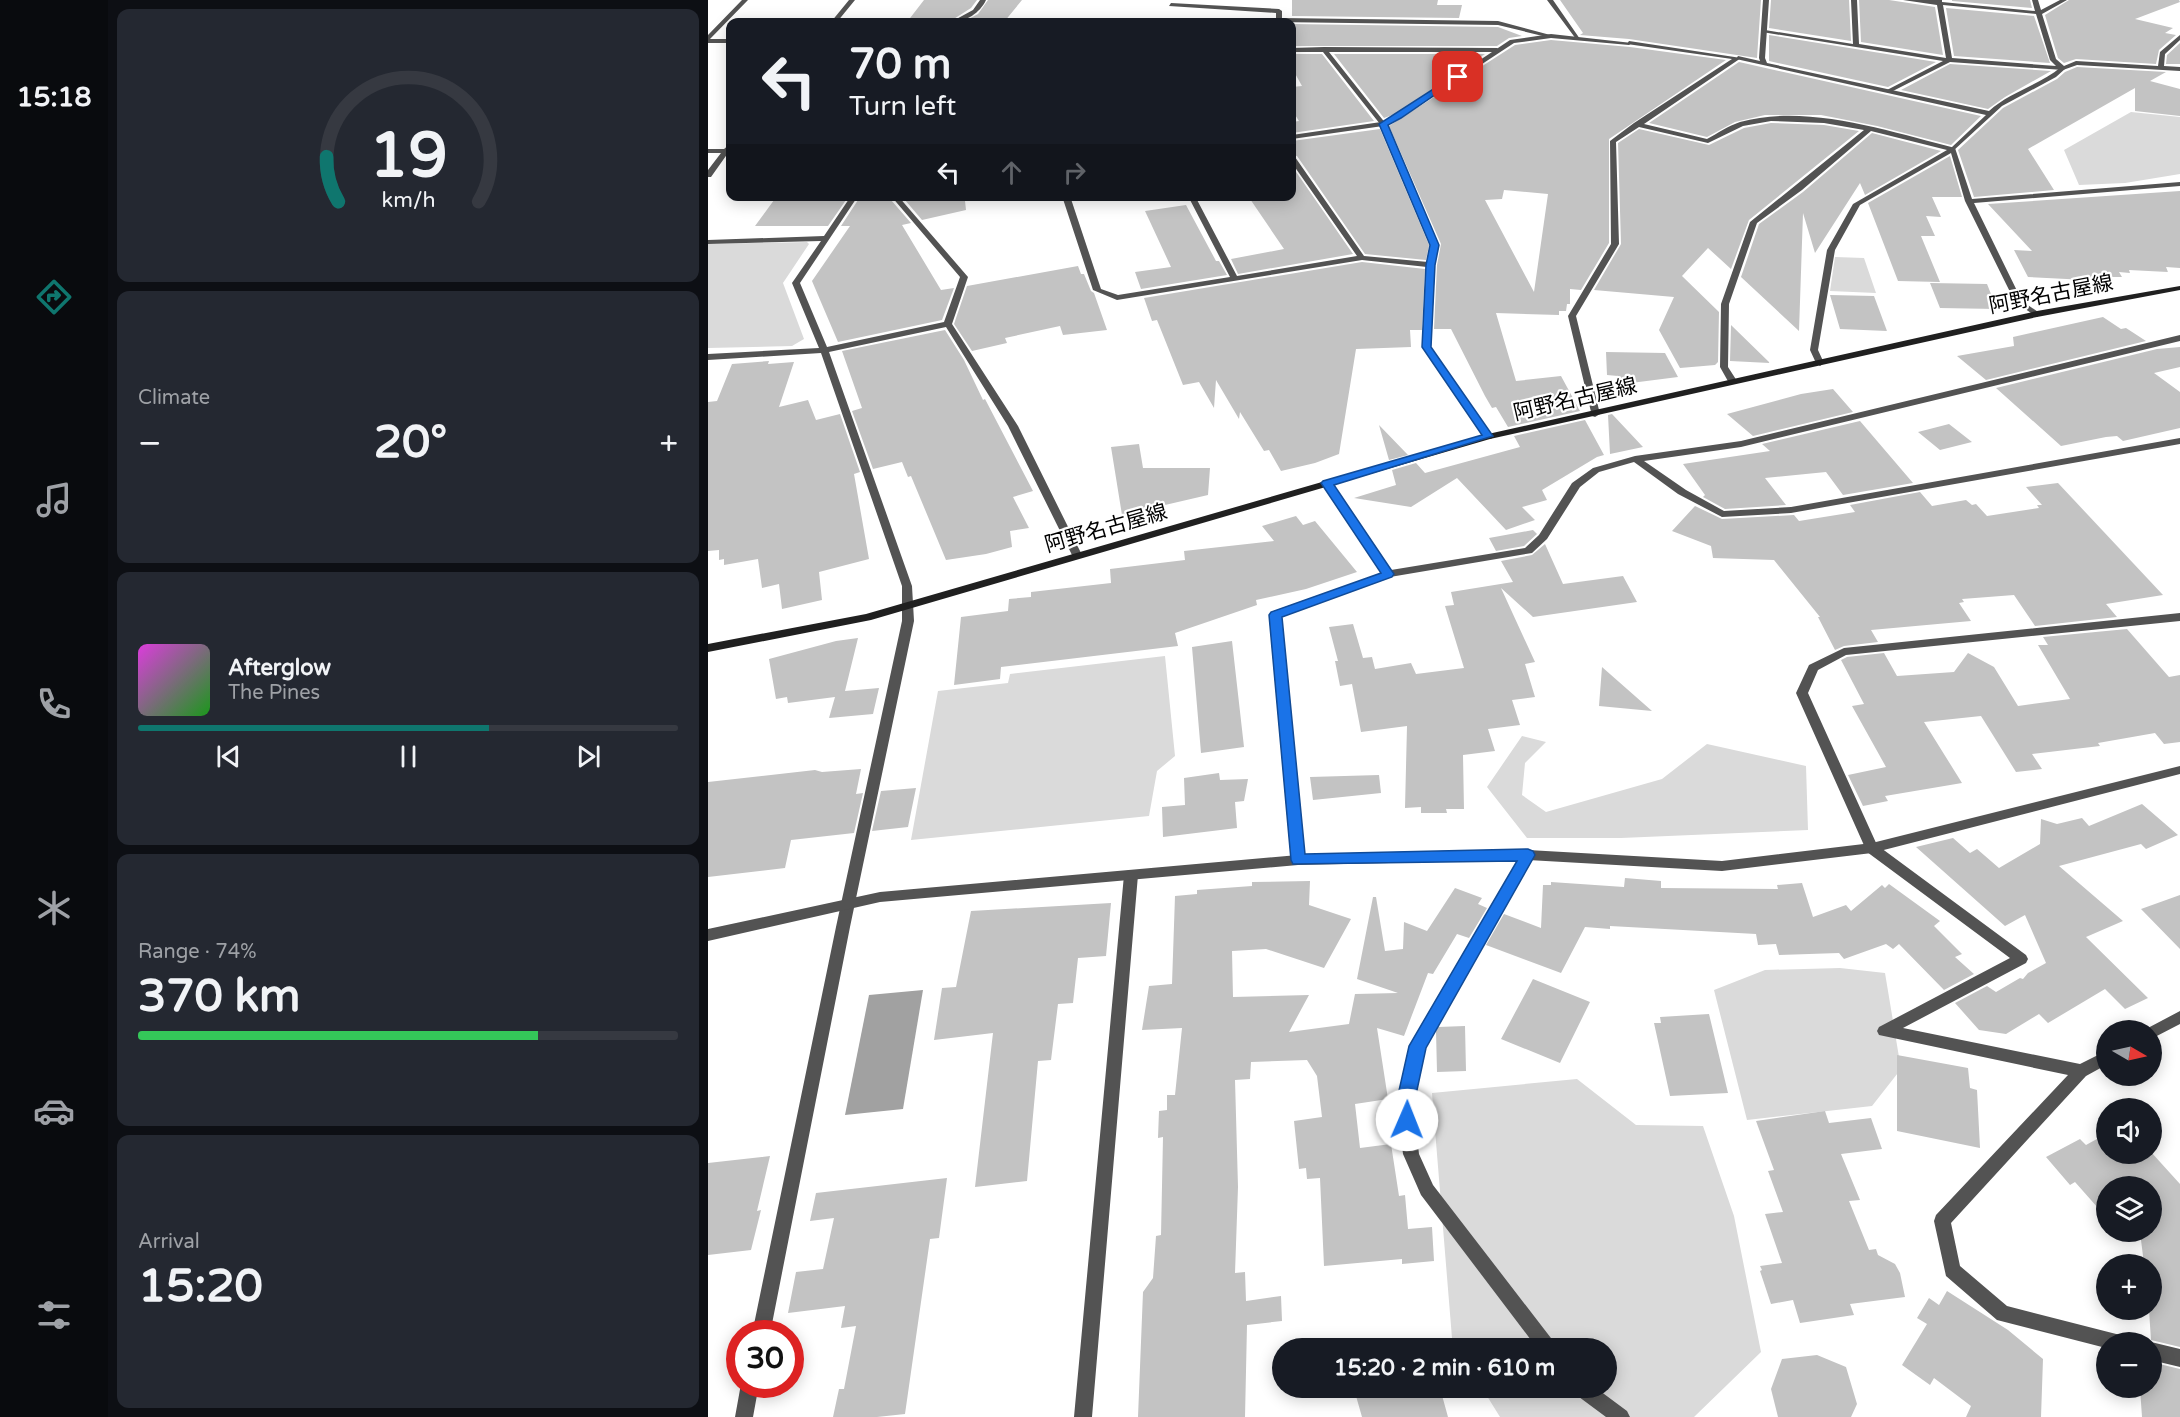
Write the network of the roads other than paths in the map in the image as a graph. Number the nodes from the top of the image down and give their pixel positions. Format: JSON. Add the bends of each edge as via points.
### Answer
{"nodes":[{"id":1,"x":745,"y":0,"type":"edge"},
{"id":2,"x":852,"y":0,"type":"edge"},
{"id":3,"x":982,"y":0,"type":"edge"},
{"id":4,"x":1550,"y":0,"type":"edge"},
{"id":5,"x":1766,"y":0,"type":"edge"},
{"id":6,"x":1854,"y":0,"type":"edge"},
{"id":7,"x":1906,"y":0,"type":"edge"},
{"id":8,"x":2035,"y":0,"type":"edge"},
{"id":9,"x":2064,"y":0,"type":"edge"},
{"id":10,"x":1939,"y":2,"type":"edge"},
{"id":11,"x":1171,"y":4,"type":"dead end"},
{"id":12,"x":2040,"y":13,"type":"junction"},
{"id":13,"x":728,"y":18,"type":"edge"},
{"id":14,"x":837,"y":18,"type":"edge"},
{"id":15,"x":963,"y":18,"type":"edge"},
{"id":16,"x":1279,"y":18,"type":"edge"},
{"id":17,"x":726,"y":20,"type":"edge"},
{"id":18,"x":1296,"y":21,"type":"edge"},
{"id":19,"x":1498,"y":23,"type":"junction"},
{"id":20,"x":1765,"y":32,"type":"junction"},
{"id":21,"x":1551,"y":36,"type":"junction"},
{"id":22,"x":2180,"y":37,"type":"edge"},
{"id":23,"x":1578,"y":38,"type":"junction"},
{"id":24,"x":708,"y":39,"type":"edge"},
{"id":25,"x":726,"y":40,"type":"edge"},
{"id":26,"x":1512,"y":41,"type":"junction"},
{"id":27,"x":1856,"y":45,"type":"junction"},
{"id":28,"x":1324,"y":49,"type":"junction"},
{"id":29,"x":1296,"y":50,"type":"edge"},
{"id":30,"x":1497,"y":50,"type":"junction"},
{"id":31,"x":1737,"y":58,"type":"junction"},
{"id":32,"x":1949,"y":60,"type":"junction"},
{"id":33,"x":1765,"y":64,"type":"junction"},
{"id":34,"x":2063,"y":68,"type":"junction"},
{"id":35,"x":2160,"y":68,"type":"junction"},
{"id":36,"x":2180,"y":69,"type":"edge"},
{"id":37,"x":1889,"y":91,"type":"junction"},
{"id":38,"x":1992,"y":114,"type":"junction"},
{"id":39,"x":1383,"y":124,"type":"junction"},
{"id":40,"x":1636,"y":124,"type":"junction"},
{"id":41,"x":1868,"y":130,"type":"junction"},
{"id":42,"x":1296,"y":136,"type":"edge"},
{"id":43,"x":726,"y":149,"type":"edge"},
{"id":44,"x":1953,"y":149,"type":"junction"},
{"id":45,"x":708,"y":151,"type":"edge"},
{"id":46,"x":726,"y":153,"type":"edge"},
{"id":47,"x":1296,"y":165,"type":"edge"},
{"id":48,"x":708,"y":175,"type":"edge"},
{"id":49,"x":2180,"y":184,"type":"edge"},
{"id":50,"x":852,"y":201,"type":"edge"},
{"id":51,"x":898,"y":201,"type":"edge"},
{"id":52,"x":1068,"y":201,"type":"edge"},
{"id":53,"x":1194,"y":201,"type":"edge"},
{"id":54,"x":1969,"y":201,"type":"junction"},
{"id":55,"x":826,"y":238,"type":"junction"},
{"id":56,"x":708,"y":242,"type":"edge"},
{"id":57,"x":1362,"y":258,"type":"junction"},
{"id":58,"x":1431,"y":265,"type":"junction"},
{"id":59,"x":1233,"y":278,"type":"junction"},
{"id":60,"x":2180,"y":288,"type":"edge"},
{"id":61,"x":2037,"y":314,"type":"junction"},
{"id":62,"x":948,"y":324,"type":"junction"},
{"id":63,"x":2180,"y":338,"type":"edge"},
{"id":64,"x":824,"y":350,"type":"junction"},
{"id":65,"x":708,"y":357,"type":"edge"},
{"id":66,"x":1820,"y":363,"type":"junction"},
{"id":67,"x":1732,"y":381,"type":"junction"},
{"id":68,"x":1594,"y":414,"type":"junction"},
{"id":69,"x":1488,"y":436,"type":"junction"},
{"id":70,"x":2180,"y":441,"type":"edge"},
{"id":71,"x":1635,"y":459,"type":"junction"},
{"id":72,"x":1327,"y":483,"type":"junction"},
{"id":73,"x":1077,"y":555,"type":"junction"},
{"id":74,"x":1388,"y":574,"type":"junction"},
{"id":75,"x":908,"y":605,"type":"junction"},
{"id":76,"x":2180,"y":617,"type":"edge"},
{"id":77,"x":708,"y":648,"type":"edge"},
{"id":78,"x":2180,"y":770,"type":"edge"},
{"id":79,"x":1872,"y":848,"type":"junction"},
{"id":80,"x":1528,"y":855,"type":"junction"},
{"id":81,"x":1298,"y":860,"type":"junction"},
{"id":82,"x":1131,"y":875,"type":"junction"},
{"id":83,"x":849,"y":902,"type":"junction"},
{"id":84,"x":708,"y":934,"type":"edge"},
{"id":85,"x":2180,"y":1017,"type":"edge"},
{"id":86,"x":2162,"y":1027,"type":"edge"},
{"id":87,"x":2096,"y":1063,"type":"edge"},
{"id":88,"x":2081,"y":1071,"type":"junction"},
{"id":89,"x":764,"y":1320,"type":"edge"},
{"id":90,"x":2096,"y":1337,"type":"edge"},
{"id":91,"x":1540,"y":1338,"type":"edge"},
{"id":92,"x":2162,"y":1354,"type":"edge"},
{"id":93,"x":2180,"y":1358,"type":"edge"},
{"id":94,"x":747,"y":1398,"type":"edge"},
{"id":95,"x":1595,"y":1398,"type":"edge"},
{"id":96,"x":744,"y":1417,"type":"edge"},
{"id":97,"x":1083,"y":1417,"type":"edge"},
{"id":98,"x":1621,"y":1417,"type":"edge"}],
"edges":[{"from":1,"to":13,"type":"street"},
{"from":2,"to":14,"type":"street"},
{"from":3,"to":15,"type":"street"},
{"from":4,"to":23,"type":"street"},
{"from":5,"to":20,"type":"street"},
{"from":6,"to":27,"type":"street"},
{"from":7,"to":10,"type":"street"},
{"from":8,"to":12,"type":"street"},
{"from":9,"to":12,"type":"street"},
{"from":10,"to":12,"type":"street"},
{"from":10,"to":32,"type":"street"},
{"from":11,"to":16,"type":"street","via":[[1279,10]]},
{"from":12,"to":34,"type":"street","via":[[2053,60]]},
{"from":17,"to":24,"type":"street"},
{"from":18,"to":19,"type":"street"},
{"from":19,"to":21,"type":"street"},
{"from":19,"to":26,"type":"street","via":[[1510,33]]},
{"from":20,"to":27,"type":"street"},
{"from":20,"to":33,"type":"street"},
{"from":21,"to":23,"type":"street"},
{"from":21,"to":26,"type":"street"},
{"from":22,"to":35,"type":"street","via":[[2162,53]]},
{"from":23,"to":31,"type":"street"},
{"from":24,"to":25,"type":"street"},
{"from":26,"to":30,"type":"street"},
{"from":27,"to":32,"type":"street"},
{"from":28,"to":29,"type":"street"},
{"from":28,"to":30,"type":"street"},
{"from":28,"to":39,"type":"street"},
{"from":30,"to":39,"type":"street"},
{"from":31,"to":33,"type":"street"},
{"from":31,"to":40,"type":"street"},
{"from":32,"to":34,"type":"street"},
{"from":32,"to":37,"type":"street"},
{"from":33,"to":37,"type":"street"},
{"from":34,"to":35,"type":"street","via":[[2076,63]]},
{"from":34,"to":38,"type":"street","via":[[2000,105]]},
{"from":35,"to":36,"type":"street"},
{"from":37,"to":38,"type":"street"},
{"from":38,"to":44,"type":"street"},
{"from":39,"to":42,"type":"street"},
{"from":39,"to":58,"type":"street","via":[[1435,245]]},
{"from":40,"to":41,"type":"street","via":[[1708,141],[1742,124],[1765,120],[1815,121]]},
{"from":40,"to":68,"type":"street","via":[[1613,141],[1615,244],[1572,316]]},
{"from":41,"to":44,"type":"street"},
{"from":41,"to":67,"type":"street","via":[[1754,222],[1725,304],[1724,367]]},
{"from":43,"to":45,"type":"street"},
{"from":44,"to":54,"type":"street"},
{"from":44,"to":66,"type":"street","via":[[1857,204],[1831,250],[1814,350]]},
{"from":46,"to":48,"type":"street"},
{"from":47,"to":57,"type":"street"},
{"from":49,"to":54,"type":"street"},
{"from":50,"to":55,"type":"street"},
{"from":51,"to":62,"type":"street","via":[[964,277]]},
{"from":52,"to":59,"type":"street","via":[[1097,290],[1117,298]]},
{"from":53,"to":59,"type":"street"},
{"from":54,"to":61,"type":"street","via":[[2019,302]]},
{"from":55,"to":56,"type":"street"},
{"from":55,"to":64,"type":"street","via":[[796,283]]},
{"from":57,"to":58,"type":"street"},
{"from":57,"to":59,"type":"street"},
{"from":58,"to":69,"type":"street","via":[[1426,347]]},
{"from":60,"to":61,"type":"main road","name":"阿野名古屋線"},
{"from":61,"to":66,"type":"main road","name":"阿野名古屋線"},
{"from":62,"to":64,"type":"street"},
{"from":62,"to":73,"type":"street","via":[[1013,426]]},
{"from":63,"to":71,"type":"street","via":[[1741,444]]},
{"from":64,"to":65,"type":"street"},
{"from":64,"to":75,"type":"street","via":[[907,586]]},
{"from":66,"to":67,"type":"main road","name":"阿野名古屋線"},
{"from":67,"to":68,"type":"main road","name":"阿野名古屋線"},
{"from":68,"to":69,"type":"main road","name":"阿野名古屋線"},
{"from":69,"to":72,"type":"main road","name":"阿野名古屋線"},
{"from":70,"to":71,"type":"street","via":[[1791,510],[1722,514]]},
{"from":71,"to":74,"type":"street","via":[[1596,470],[1576,485],[1543,537],[1528,550]]},
{"from":72,"to":73,"type":"main road","name":"阿野名古屋線"},
{"from":72,"to":74,"type":"street"},
{"from":73,"to":75,"type":"main road","name":"阿野名古屋線"},
{"from":74,"to":81,"type":"street","via":[[1275,615]]},
{"from":75,"to":77,"type":"main road","name":"阿野名古屋線"},
{"from":75,"to":83,"type":"street","via":[[906,632]]},
{"from":76,"to":79,"type":"street","via":[[1844,652],[1813,668],[1802,693]]},
{"from":78,"to":79,"type":"street"},
{"from":79,"to":80,"type":"street","via":[[1722,866]]},
{"from":79,"to":88,"type":"street","via":[[2021,959],[1884,1030]]},
{"from":80,"to":81,"type":"street"},
{"from":80,"to":91,"type":"street","via":[[1418,1046],[1405,1104],[1411,1154],[1427,1190]]},
{"from":81,"to":82,"type":"street"},
{"from":82,"to":83,"type":"street"},
{"from":82,"to":97,"type":"street"},
{"from":83,"to":84,"type":"street"},
{"from":83,"to":89,"type":"street"},
{"from":85,"to":86,"type":"street"},
{"from":87,"to":88,"type":"street"},
{"from":88,"to":90,"type":"street","via":[[1942,1221],[1952,1270],[2003,1314]]},
{"from":92,"to":93,"type":"street"},
{"from":94,"to":96,"type":"street"},
{"from":95,"to":98,"type":"street"}]}
